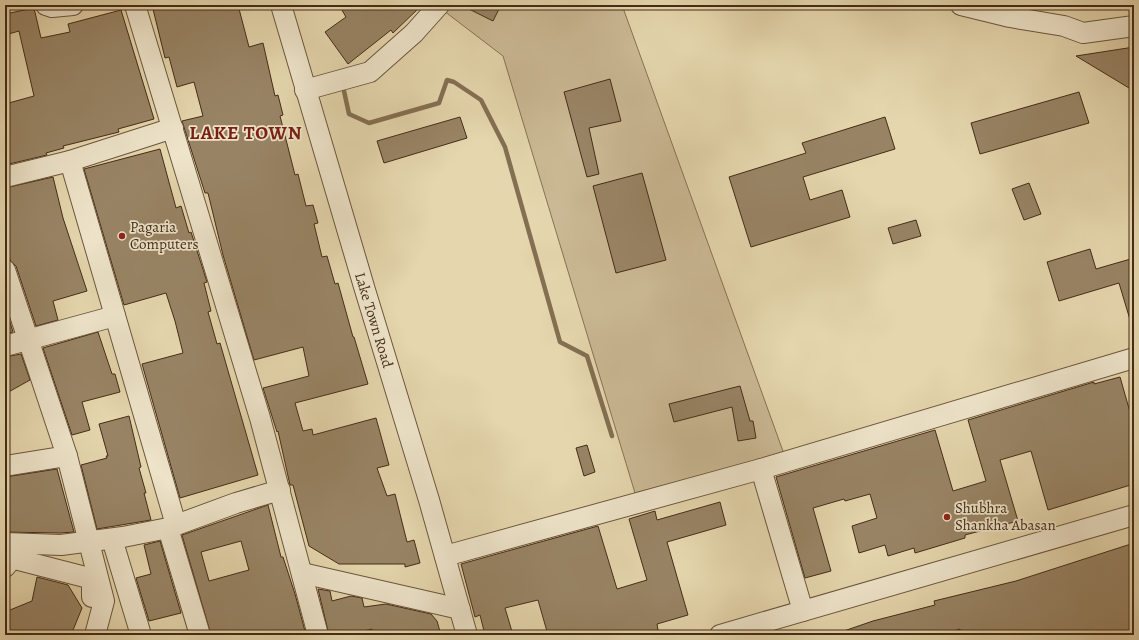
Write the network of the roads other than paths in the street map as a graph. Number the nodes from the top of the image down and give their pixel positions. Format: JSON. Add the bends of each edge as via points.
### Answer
{"nodes":[{"id":1,"x":46,"y":5,"type":"edge"},
{"id":2,"x":74,"y":5,"type":"edge"},
{"id":3,"x":135,"y":5,"type":"edge"},
{"id":4,"x":281,"y":5,"type":"edge"},
{"id":5,"x":439,"y":5,"type":"edge"},
{"id":6,"x":961,"y":5,"type":"edge"},
{"id":7,"x":1012,"y":11,"type":"edge"},
{"id":8,"x":1134,"y":26,"type":"edge"},
{"id":9,"x":305,"y":90,"type":"junction"},
{"id":10,"x":172,"y":128,"type":"junction"},
{"id":11,"x":70,"y":161,"type":"junction"},
{"id":12,"x":5,"y":177,"type":"edge"},
{"id":13,"x":5,"y":270,"type":"edge"},
{"id":14,"x":115,"y":316,"type":"junction"},
{"id":15,"x":28,"y":341,"type":"junction"},
{"id":16,"x":5,"y":346,"type":"edge"},
{"id":17,"x":1134,"y":358,"type":"edge"},
{"id":18,"x":67,"y":456,"type":"junction"},
{"id":19,"x":5,"y":466,"type":"edge"},
{"id":20,"x":761,"y":469,"type":"junction"},
{"id":21,"x":280,"y":490,"type":"junction"},
{"id":22,"x":1134,"y":515,"type":"edge"},
{"id":23,"x":172,"y":526,"type":"junction"},
{"id":24,"x":112,"y":539,"type":"junction"},
{"id":25,"x":88,"y":542,"type":"junction"},
{"id":26,"x":5,"y":543,"type":"edge"},
{"id":27,"x":445,"y":556,"type":"junction"},
{"id":28,"x":5,"y":567,"type":"edge"},
{"id":29,"x":302,"y":573,"type":"junction"},
{"id":30,"x":460,"y":609,"type":"junction"},
{"id":31,"x":803,"y":611,"type":"junction"},
{"id":32,"x":82,"y":635,"type":"edge"},
{"id":33,"x":94,"y":635,"type":"edge"},
{"id":34,"x":141,"y":635,"type":"edge"},
{"id":35,"x":200,"y":635,"type":"edge"},
{"id":36,"x":318,"y":635,"type":"edge"},
{"id":37,"x":466,"y":635,"type":"edge"},
{"id":38,"x":720,"y":635,"type":"edge"}],
"edges":[{"from":1,"to":2,"type":"street"},
{"from":3,"to":10,"type":"street"},
{"from":4,"to":9,"type":"street","name":"Lake Town Road"},
{"from":5,"to":9,"type":"street","via":[[414,33],[370,72]]},
{"from":6,"to":7,"type":"street"},
{"from":7,"to":8,"type":"street","via":[[1083,33]]},
{"from":9,"to":27,"type":"street","name":"Lake Town Road"},
{"from":10,"to":11,"type":"street"},
{"from":10,"to":21,"type":"street"},
{"from":11,"to":12,"type":"street"},
{"from":11,"to":14,"type":"street"},
{"from":13,"to":15,"type":"street"},
{"from":14,"to":15,"type":"street"},
{"from":14,"to":23,"type":"street"},
{"from":15,"to":16,"type":"street"},
{"from":15,"to":18,"type":"street"},
{"from":17,"to":20,"type":"street"},
{"from":18,"to":19,"type":"street"},
{"from":18,"to":25,"type":"street"},
{"from":20,"to":27,"type":"street"},
{"from":20,"to":31,"type":"street"},
{"from":21,"to":23,"type":"street"},
{"from":21,"to":29,"type":"street"},
{"from":22,"to":31,"type":"street"},
{"from":23,"to":24,"type":"street"},
{"from":23,"to":35,"type":"street"},
{"from":24,"to":25,"type":"street"},
{"from":24,"to":34,"type":"street"},
{"from":25,"to":26,"type":"street","via":[[60,545]]},
{"from":25,"to":33,"type":"street","via":[[104,602]]},
{"from":27,"to":30,"type":"street","name":"Lake Town Road"},
{"from":28,"to":32,"type":"street","via":[[15,559],[89,578],[93,593]]},
{"from":29,"to":30,"type":"street"},
{"from":29,"to":36,"type":"street"},
{"from":30,"to":37,"type":"street","name":"Lake Town Road"},
{"from":31,"to":38,"type":"street"}]}
